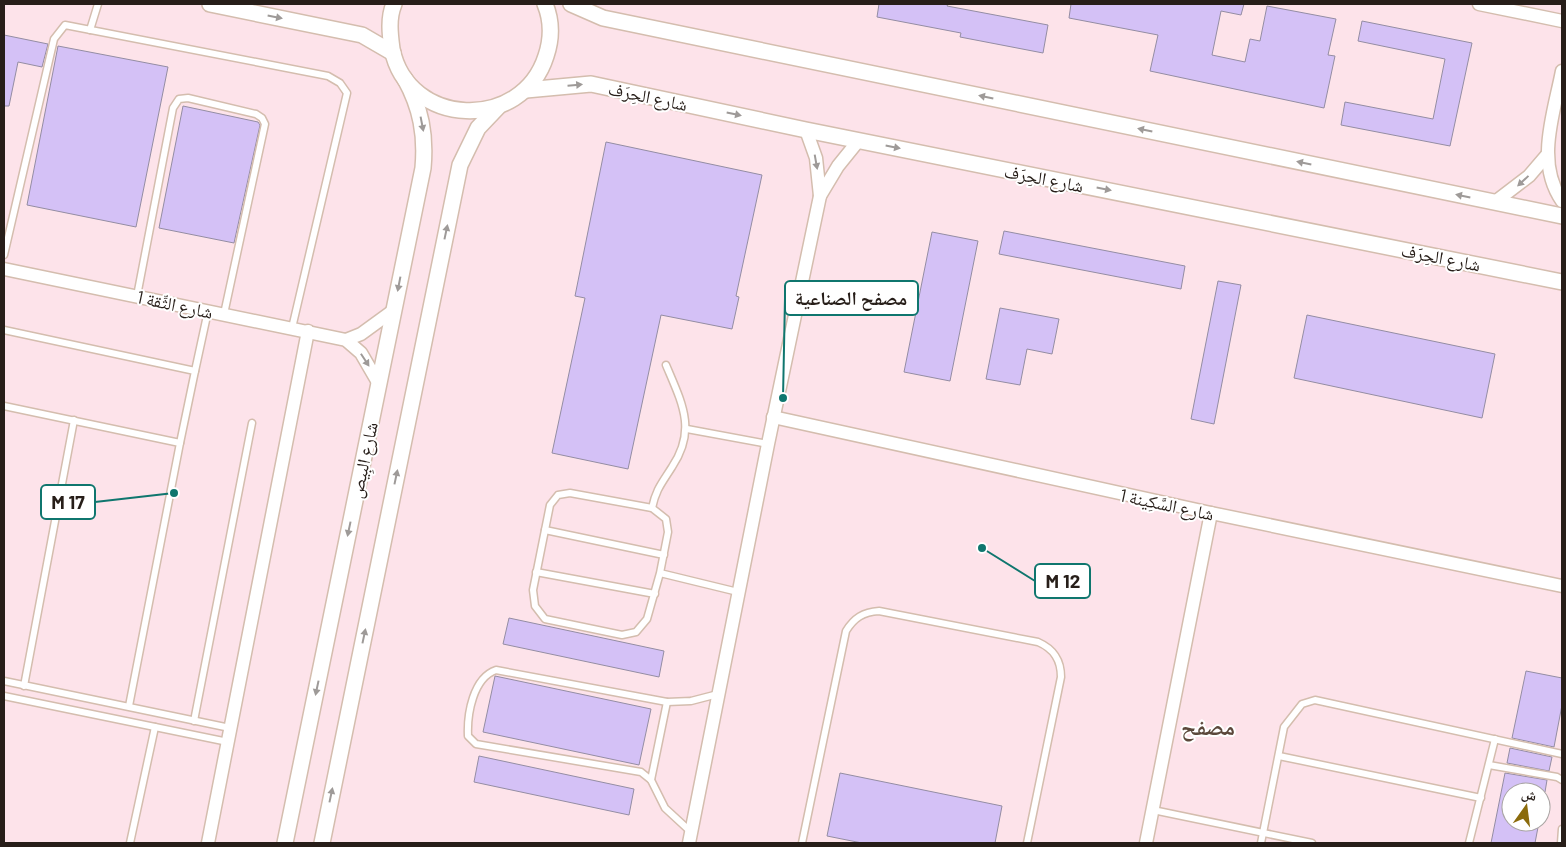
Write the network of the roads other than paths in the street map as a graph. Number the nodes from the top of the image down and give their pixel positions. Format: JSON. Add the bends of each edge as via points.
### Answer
{"nodes":[{"id":1,"x":98,"y":4,"type":"edge"},
{"id":2,"x":210,"y":4,"type":"edge"},
{"id":3,"x":394,"y":4,"type":"edge"},
{"id":4,"x":545,"y":4,"type":"edge"},
{"id":5,"x":571,"y":4,"type":"edge"},
{"id":6,"x":1478,"y":4,"type":"edge"},
{"id":7,"x":1562,"y":21,"type":"edge"},
{"id":8,"x":90,"y":30,"type":"junction"},
{"id":9,"x":393,"y":53,"type":"junction"},
{"id":10,"x":1562,"y":71,"type":"edge"},
{"id":11,"x":405,"y":79,"type":"junction"},
{"id":12,"x":526,"y":90,"type":"junction"},
{"id":13,"x":498,"y":107,"type":"junction"},
{"id":14,"x":806,"y":130,"type":"junction"},
{"id":15,"x":858,"y":140,"type":"junction"},
{"id":16,"x":1547,"y":155,"type":"junction"},
{"id":17,"x":820,"y":196,"type":"junction"},
{"id":18,"x":1562,"y":201,"type":"edge"},
{"id":19,"x":1495,"y":202,"type":"junction"},
{"id":20,"x":1562,"y":216,"type":"edge"},
{"id":21,"x":4,"y":255,"type":"edge"},
{"id":22,"x":4,"y":269,"type":"edge"},
{"id":23,"x":1562,"y":282,"type":"edge"},
{"id":24,"x":137,"y":296,"type":"junction"},
{"id":25,"x":394,"y":310,"type":"junction"},
{"id":26,"x":208,"y":311,"type":"junction"},
{"id":27,"x":224,"y":314,"type":"junction"},
{"id":28,"x":292,"y":328,"type":"junction"},
{"id":29,"x":4,"y":330,"type":"edge"},
{"id":30,"x":308,"y":332,"type":"junction"},
{"id":31,"x":346,"y":340,"type":"junction"},
{"id":32,"x":666,"y":365,"type":"dead end"},
{"id":33,"x":194,"y":370,"type":"junction"},
{"id":34,"x":379,"y":384,"type":"junction"},
{"id":35,"x":4,"y":406,"type":"edge"},
{"id":36,"x":773,"y":417,"type":"junction"},
{"id":37,"x":74,"y":420,"type":"junction"},
{"id":38,"x":252,"y":424,"type":"dead end"},
{"id":39,"x":687,"y":429,"type":"junction"},
{"id":40,"x":180,"y":443,"type":"junction"},
{"id":41,"x":768,"y":444,"type":"junction"},
{"id":42,"x":652,"y":508,"type":"junction"},
{"id":43,"x":1211,"y":513,"type":"junction"},
{"id":44,"x":545,"y":530,"type":"junction"},
{"id":45,"x":664,"y":555,"type":"junction"},
{"id":46,"x":536,"y":572,"type":"junction"},
{"id":47,"x":660,"y":573,"type":"junction"},
{"id":48,"x":1562,"y":586,"type":"edge"},
{"id":49,"x":738,"y":592,"type":"junction"},
{"id":50,"x":656,"y":594,"type":"junction"},
{"id":51,"x":4,"y":681,"type":"edge"},
{"id":52,"x":24,"y":686,"type":"junction"},
{"id":53,"x":718,"y":694,"type":"junction"},
{"id":54,"x":4,"y":696,"type":"edge"},
{"id":55,"x":667,"y":702,"type":"junction"},
{"id":56,"x":128,"y":706,"type":"junction"},
{"id":57,"x":194,"y":721,"type":"junction"},
{"id":58,"x":155,"y":726,"type":"junction"},
{"id":59,"x":230,"y":728,"type":"junction"},
{"id":60,"x":1495,"y":739,"type":"junction"},
{"id":61,"x":228,"y":742,"type":"junction"},
{"id":62,"x":1562,"y":754,"type":"edge"},
{"id":63,"x":1279,"y":756,"type":"junction"},
{"id":64,"x":1489,"y":765,"type":"junction"},
{"id":65,"x":651,"y":780,"type":"junction"},
{"id":66,"x":1562,"y":780,"type":"edge"},
{"id":67,"x":1481,"y":798,"type":"junction"},
{"id":68,"x":1153,"y":810,"type":"junction"},
{"id":69,"x":1562,"y":829,"type":"edge"},
{"id":70,"x":1263,"y":833,"type":"junction"},
{"id":71,"x":690,"y":838,"type":"edge"},
{"id":72,"x":130,"y":843,"type":"edge"},
{"id":73,"x":208,"y":843,"type":"edge"},
{"id":74,"x":285,"y":843,"type":"edge"},
{"id":75,"x":322,"y":843,"type":"edge"},
{"id":76,"x":802,"y":843,"type":"edge"},
{"id":77,"x":1027,"y":843,"type":"edge"},
{"id":78,"x":1146,"y":843,"type":"edge"},
{"id":79,"x":1261,"y":843,"type":"edge"},
{"id":80,"x":1312,"y":843,"type":"edge"},
{"id":81,"x":1470,"y":843,"type":"edge"},
{"id":82,"x":1562,"y":843,"type":"edge"}],
"edges":[{"from":1,"to":8,"type":"lane"},
{"from":2,"to":9,"type":"street","one_way":true,"via":[[362,35]]},
{"from":3,"to":9,"type":"street","name":"شارع البِيص","via":[[389,30]]},
{"from":4,"to":12,"type":"street","via":[[549,15],[550,42],[542,68]]},
{"from":19,"to":5,"type":"street","one_way":true,"via":[[603,18]]},
{"from":6,"to":7,"type":"street"},
{"from":8,"to":21,"type":"lane","via":[[65,25],[54,39]]},
{"from":8,"to":28,"type":"lane","via":[[328,76],[340,83],[347,93]]},
{"from":9,"to":11,"type":"street","name":"شارع البِيص"},
{"from":10,"to":16,"type":"street"},
{"from":11,"to":13,"type":"street","via":[[423,97],[447,109],[472,112]]},
{"from":11,"to":25,"type":"street","name":"شارع البِيص","one_way":true,"via":[[422,122],[424,153]]},
{"from":12,"to":13,"type":"street"},
{"from":12,"to":14,"type":"street","name":"شارع الحِرَف","one_way":true,"via":[[591,84]]},
{"from":75,"to":13,"type":"street","name":"شارع البِيص","one_way":true,"via":[[460,165],[478,128]]},
{"from":14,"to":15,"type":"street","name":"شارع الحِرَف"},
{"from":14,"to":17,"type":"street","one_way":true,"via":[[816,158]]},
{"from":15,"to":17,"type":"street"},
{"from":15,"to":23,"type":"street","name":"شارع الحِرَف","one_way":true},
{"from":16,"to":18,"type":"street","via":[[1551,179]]},
{"from":16,"to":19,"type":"street","one_way":true,"via":[[1516,189]]},
{"from":17,"to":36,"type":"street"},
{"from":19,"to":20,"type":"street"},
{"from":22,"to":24,"type":"street","name":"شارع الثِّقة 1"},
{"from":24,"to":26,"type":"street","name":"شارع الثِّقة 1"},
{"from":24,"to":27,"type":"lane","via":[[173,108],[179,99],[188,98],[256,114],[265,124]]},
{"from":25,"to":31,"type":"street","via":[[361,334]]},
{"from":25,"to":34,"type":"street","name":"شارع البِيص"},
{"from":26,"to":27,"type":"street","name":"شارع الثِّقة 1"},
{"from":26,"to":33,"type":"lane"},
{"from":27,"to":28,"type":"street","name":"شارع الثِّقة 1"},
{"from":28,"to":30,"type":"street","name":"شارع الثِّقة 1"},
{"from":29,"to":33,"type":"lane"},
{"from":30,"to":31,"type":"street","name":"شارع الثِّقة 1"},
{"from":30,"to":59,"type":"street"},
{"from":31,"to":34,"type":"street","one_way":true,"via":[[361,353]]},
{"from":32,"to":39,"type":"lane","via":[[678,393]]},
{"from":33,"to":40,"type":"lane"},
{"from":34,"to":74,"type":"street","name":"شارع البِيص","one_way":true},
{"from":35,"to":37,"type":"lane"},
{"from":36,"to":41,"type":"street"},
{"from":36,"to":43,"type":"street","name":"شارع السَّكِينة 1"},
{"from":37,"to":40,"type":"lane"},
{"from":37,"to":52,"type":"lane"},
{"from":38,"to":57,"type":"lane"},
{"from":39,"to":41,"type":"lane"},
{"from":39,"to":42,"type":"lane","via":[[684,448],[661,480]]},
{"from":40,"to":56,"type":"lane"},
{"from":41,"to":49,"type":"street"},
{"from":42,"to":44,"type":"lane","via":[[570,493],[558,495],[550,505]]},
{"from":42,"to":45,"type":"lane","via":[[666,520],[668,532]]},
{"from":43,"to":48,"type":"street","name":"شارع السَّكِينة 1"},
{"from":43,"to":68,"type":"street"},
{"from":44,"to":45,"type":"lane"},
{"from":44,"to":46,"type":"lane"},
{"from":45,"to":47,"type":"lane"},
{"from":46,"to":50,"type":"lane"},
{"from":46,"to":50,"type":"lane","via":[[532,590],[535,606],[545,619],[622,635],[636,632],[647,619]]},
{"from":47,"to":49,"type":"lane"},
{"from":47,"to":50,"type":"lane"},
{"from":49,"to":53,"type":"street"},
{"from":51,"to":52,"type":"lane"},
{"from":52,"to":56,"type":"lane"},
{"from":53,"to":55,"type":"lane","via":[[691,701]]},
{"from":53,"to":71,"type":"street"},
{"from":54,"to":58,"type":"lane"},
{"from":55,"to":65,"type":"lane"},
{"from":55,"to":65,"type":"lane","via":[[496,670],[486,673],[478,683],[468,725],[468,736],[476,744],[633,770]]},
{"from":56,"to":57,"type":"lane"},
{"from":57,"to":59,"type":"lane"},
{"from":58,"to":61,"type":"lane"},
{"from":58,"to":72,"type":"lane"},
{"from":59,"to":61,"type":"street"},
{"from":60,"to":62,"type":"lane"},
{"from":60,"to":63,"type":"lane","via":[[1315,700],[1302,704],[1284,728]]},
{"from":60,"to":64,"type":"lane"},
{"from":61,"to":73,"type":"street"},
{"from":63,"to":67,"type":"lane"},
{"from":63,"to":70,"type":"lane"},
{"from":64,"to":66,"type":"lane","via":[[1557,776]]},
{"from":64,"to":67,"type":"lane"},
{"from":65,"to":71,"type":"lane","via":[[665,808]]},
{"from":67,"to":81,"type":"lane"},
{"from":68,"to":70,"type":"lane"},
{"from":68,"to":78,"type":"street"},
{"from":69,"to":82,"type":"lane"},
{"from":70,"to":79,"type":"lane"},
{"from":70,"to":80,"type":"lane"},
{"from":76,"to":77,"type":"lane","via":[[846,631],[856,618],[879,611],[1038,642],[1056,655],[1061,677]]}]}
